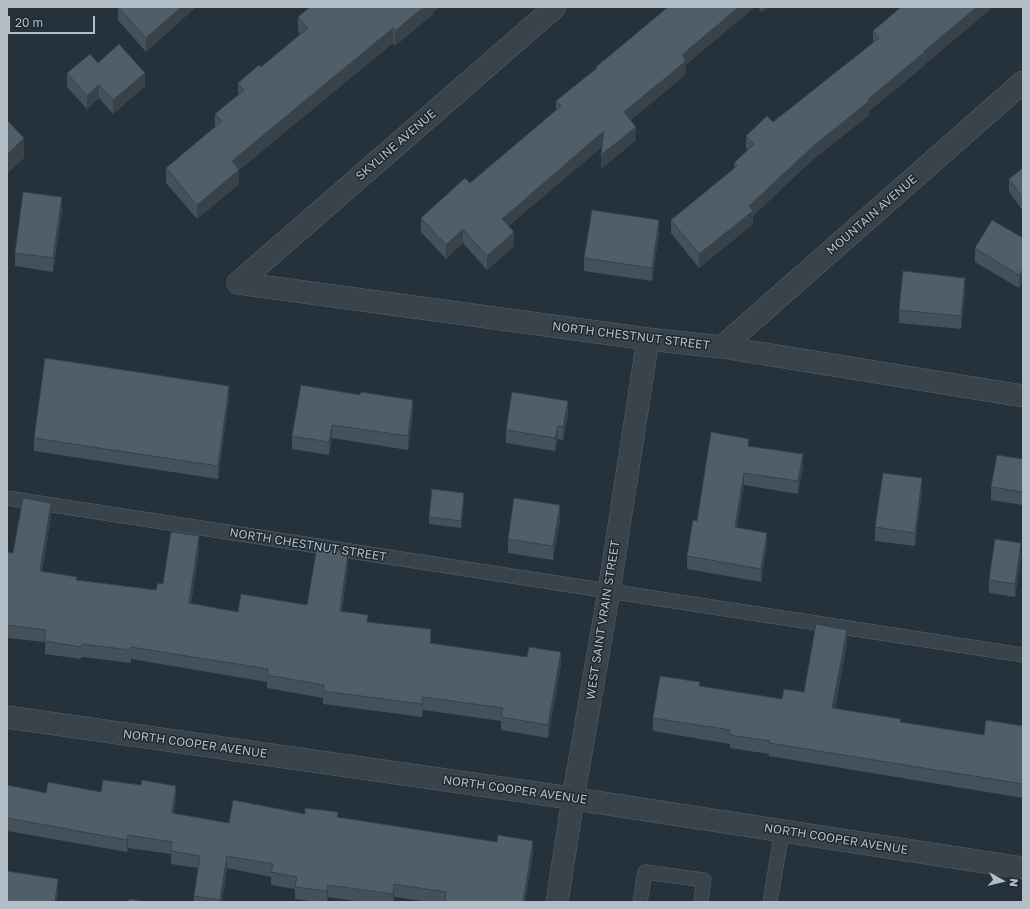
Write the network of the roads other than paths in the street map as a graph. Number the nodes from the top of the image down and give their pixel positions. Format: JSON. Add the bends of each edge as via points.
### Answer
{"nodes":[{"id":1,"x":555,"y":7,"type":"edge"},
{"id":2,"x":1023,"y":82,"type":"edge"},
{"id":3,"x":238,"y":283,"type":"joint"},
{"id":4,"x":648,"y":339,"type":"junction"},
{"id":5,"x":722,"y":347,"type":"junction"},
{"id":6,"x":1023,"y":396,"type":"edge"},
{"id":7,"x":7,"y":498,"type":"edge"},
{"id":8,"x":609,"y":591,"type":"junction"},
{"id":9,"x":1023,"y":655,"type":"edge"},
{"id":10,"x":7,"y":717,"type":"edge"},
{"id":11,"x":573,"y":798,"type":"junction"},
{"id":12,"x":782,"y":831,"type":"junction"},
{"id":13,"x":1023,"y":868,"type":"edge"},
{"id":14,"x":557,"y":902,"type":"edge"},
{"id":15,"x":640,"y":902,"type":"edge"},
{"id":16,"x":701,"y":902,"type":"edge"},
{"id":17,"x":770,"y":902,"type":"edge"}],
"edges":[{"from":1,"to":3,"type":"street","name":"SKYLINE AVENUE"},
{"from":2,"to":5,"type":"street","name":"MOUNTAIN AVENUE"},
{"from":3,"to":4,"type":"street","name":"NORTH CHESTNUT STREET"},
{"from":4,"to":5,"type":"street","name":"NORTH CHESTNUT STREET"},
{"from":4,"to":8,"type":"street","name":"WEST SAINT VRAIN STREET"},
{"from":5,"to":6,"type":"street","name":"NORTH CHESTNUT STREET"},
{"from":7,"to":8,"type":"lane","name":"NORTH CHESTNUT STREET"},
{"from":8,"to":9,"type":"lane","name":"NORTH CHESTNUT STREET"},
{"from":8,"to":11,"type":"street","name":"WEST SAINT VRAIN STREET"},
{"from":10,"to":11,"type":"street","name":"NORTH COOPER AVENUE"},
{"from":11,"to":12,"type":"street","name":"NORTH COOPER AVENUE"},
{"from":11,"to":14,"type":"street","name":"WEST SAINT VRAIN STREET"},
{"from":12,"to":13,"type":"street","name":"NORTH COOPER AVENUE"},
{"from":12,"to":17,"type":"lane"},
{"from":15,"to":16,"type":"lane","via":[[646,872],[704,880]]}]}
